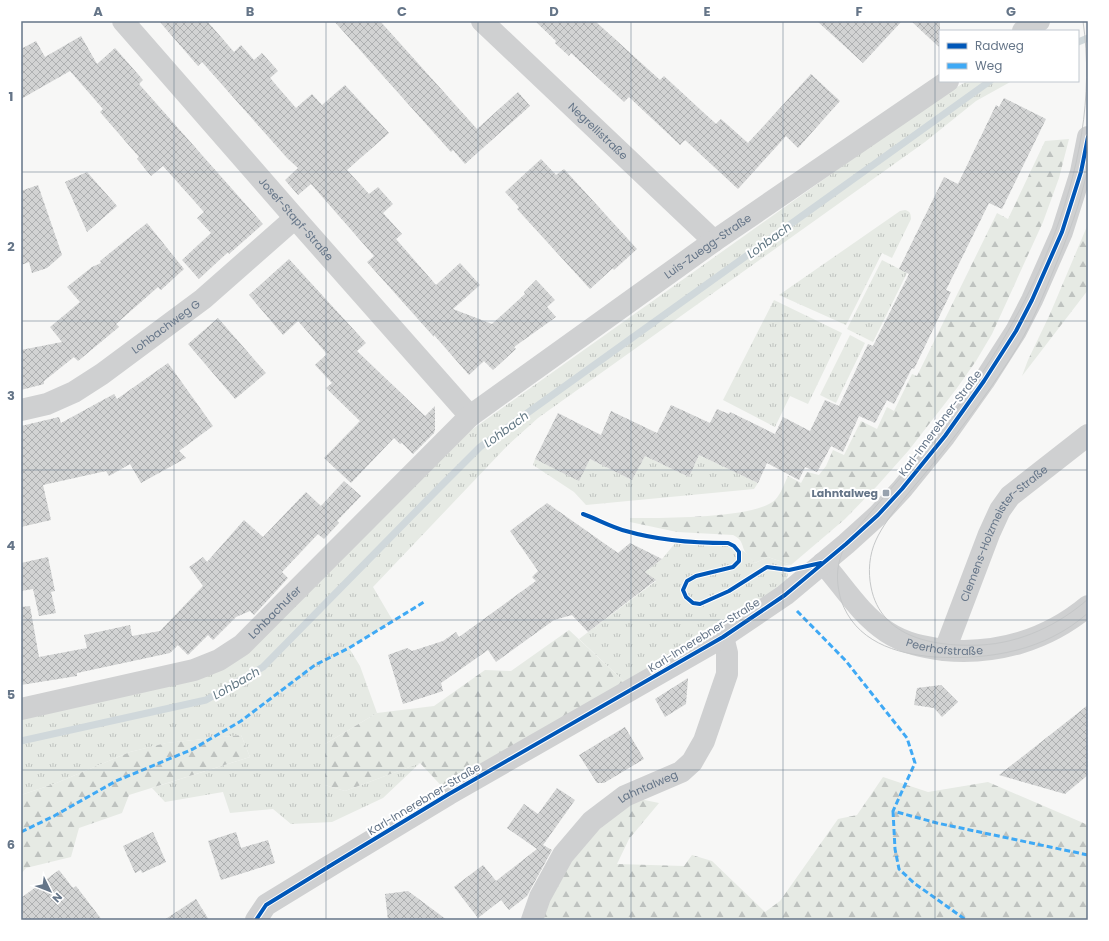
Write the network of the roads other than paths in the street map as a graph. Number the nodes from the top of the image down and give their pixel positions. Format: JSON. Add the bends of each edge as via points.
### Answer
{"nodes":[{"id":1,"x":123,"y":21,"type":"edge"},
{"id":2,"x":482,"y":21,"type":"edge"},
{"id":3,"x":1039,"y":21,"type":"edge"},
{"id":4,"x":1025,"y":30,"type":"edge"},
{"id":5,"x":947,"y":82,"type":"edge"},
{"id":6,"x":1088,"y":137,"type":"edge"},
{"id":7,"x":295,"y":218,"type":"junction"},
{"id":8,"x":714,"y":241,"type":"junction"},
{"id":9,"x":21,"y":410,"type":"edge"},
{"id":10,"x":470,"y":416,"type":"junction"},
{"id":11,"x":1088,"y":435,"type":"edge"},
{"id":12,"x":823,"y":563,"type":"junction"},
{"id":13,"x":1088,"y":606,"type":"edge"},
{"id":14,"x":722,"y":637,"type":"junction"},
{"id":15,"x":945,"y":650,"type":"junction"},
{"id":16,"x":21,"y":709,"type":"edge"},
{"id":17,"x":256,"y":920,"type":"edge"},
{"id":18,"x":532,"y":920,"type":"edge"}],
"edges":[{"from":1,"to":7,"type":"street","name":"Josef-Stapf-Straße"},
{"from":2,"to":8,"type":"street","name":"Negrellistraße"},
{"from":3,"to":4,"type":"street"},
{"from":5,"to":8,"type":"street","name":"Luis-Zuegg-Straße"},
{"from":6,"to":12,"type":"street","name":"Karl-Innerebner-Straße","via":[[1082,172],[1062,232],[1027,311],[1010,342],[945,436],[902,489],[862,530]]},
{"from":7,"to":9,"type":"street","name":"Lohbachweg G","via":[[203,299],[110,368],[74,392],[47,404]]},
{"from":7,"to":10,"type":"street","name":"Josef-Stapf-Straße"},
{"from":8,"to":10,"type":"street","name":"Luis-Zuegg-Straße"},
{"from":10,"to":16,"type":"street","name":"Lohbachufer","via":[[242,645],[219,660],[194,670]]},
{"from":11,"to":15,"type":"street","name":"Clemens-Holzmeister-Straße","via":[[1002,505]]},
{"from":12,"to":14,"type":"street","name":"Karl-Innerebner-Straße","via":[[785,595]]},
{"from":12,"to":15,"type":"street","name":"Peerhofstraße","via":[[864,613],[888,633],[925,648]]},
{"from":13,"to":15,"type":"street","name":"Peerhofstraße","via":[[1056,629],[1018,644],[979,651]]},
{"from":14,"to":17,"type":"street","name":"Karl-Innerebner-Straße","via":[[333,864],[266,905]]},
{"from":14,"to":18,"type":"street","name":"Lahntalweg","via":[[727,653],[727,674],[704,741],[692,762],[681,772],[625,796],[592,821],[563,855],[540,897]]}]}
